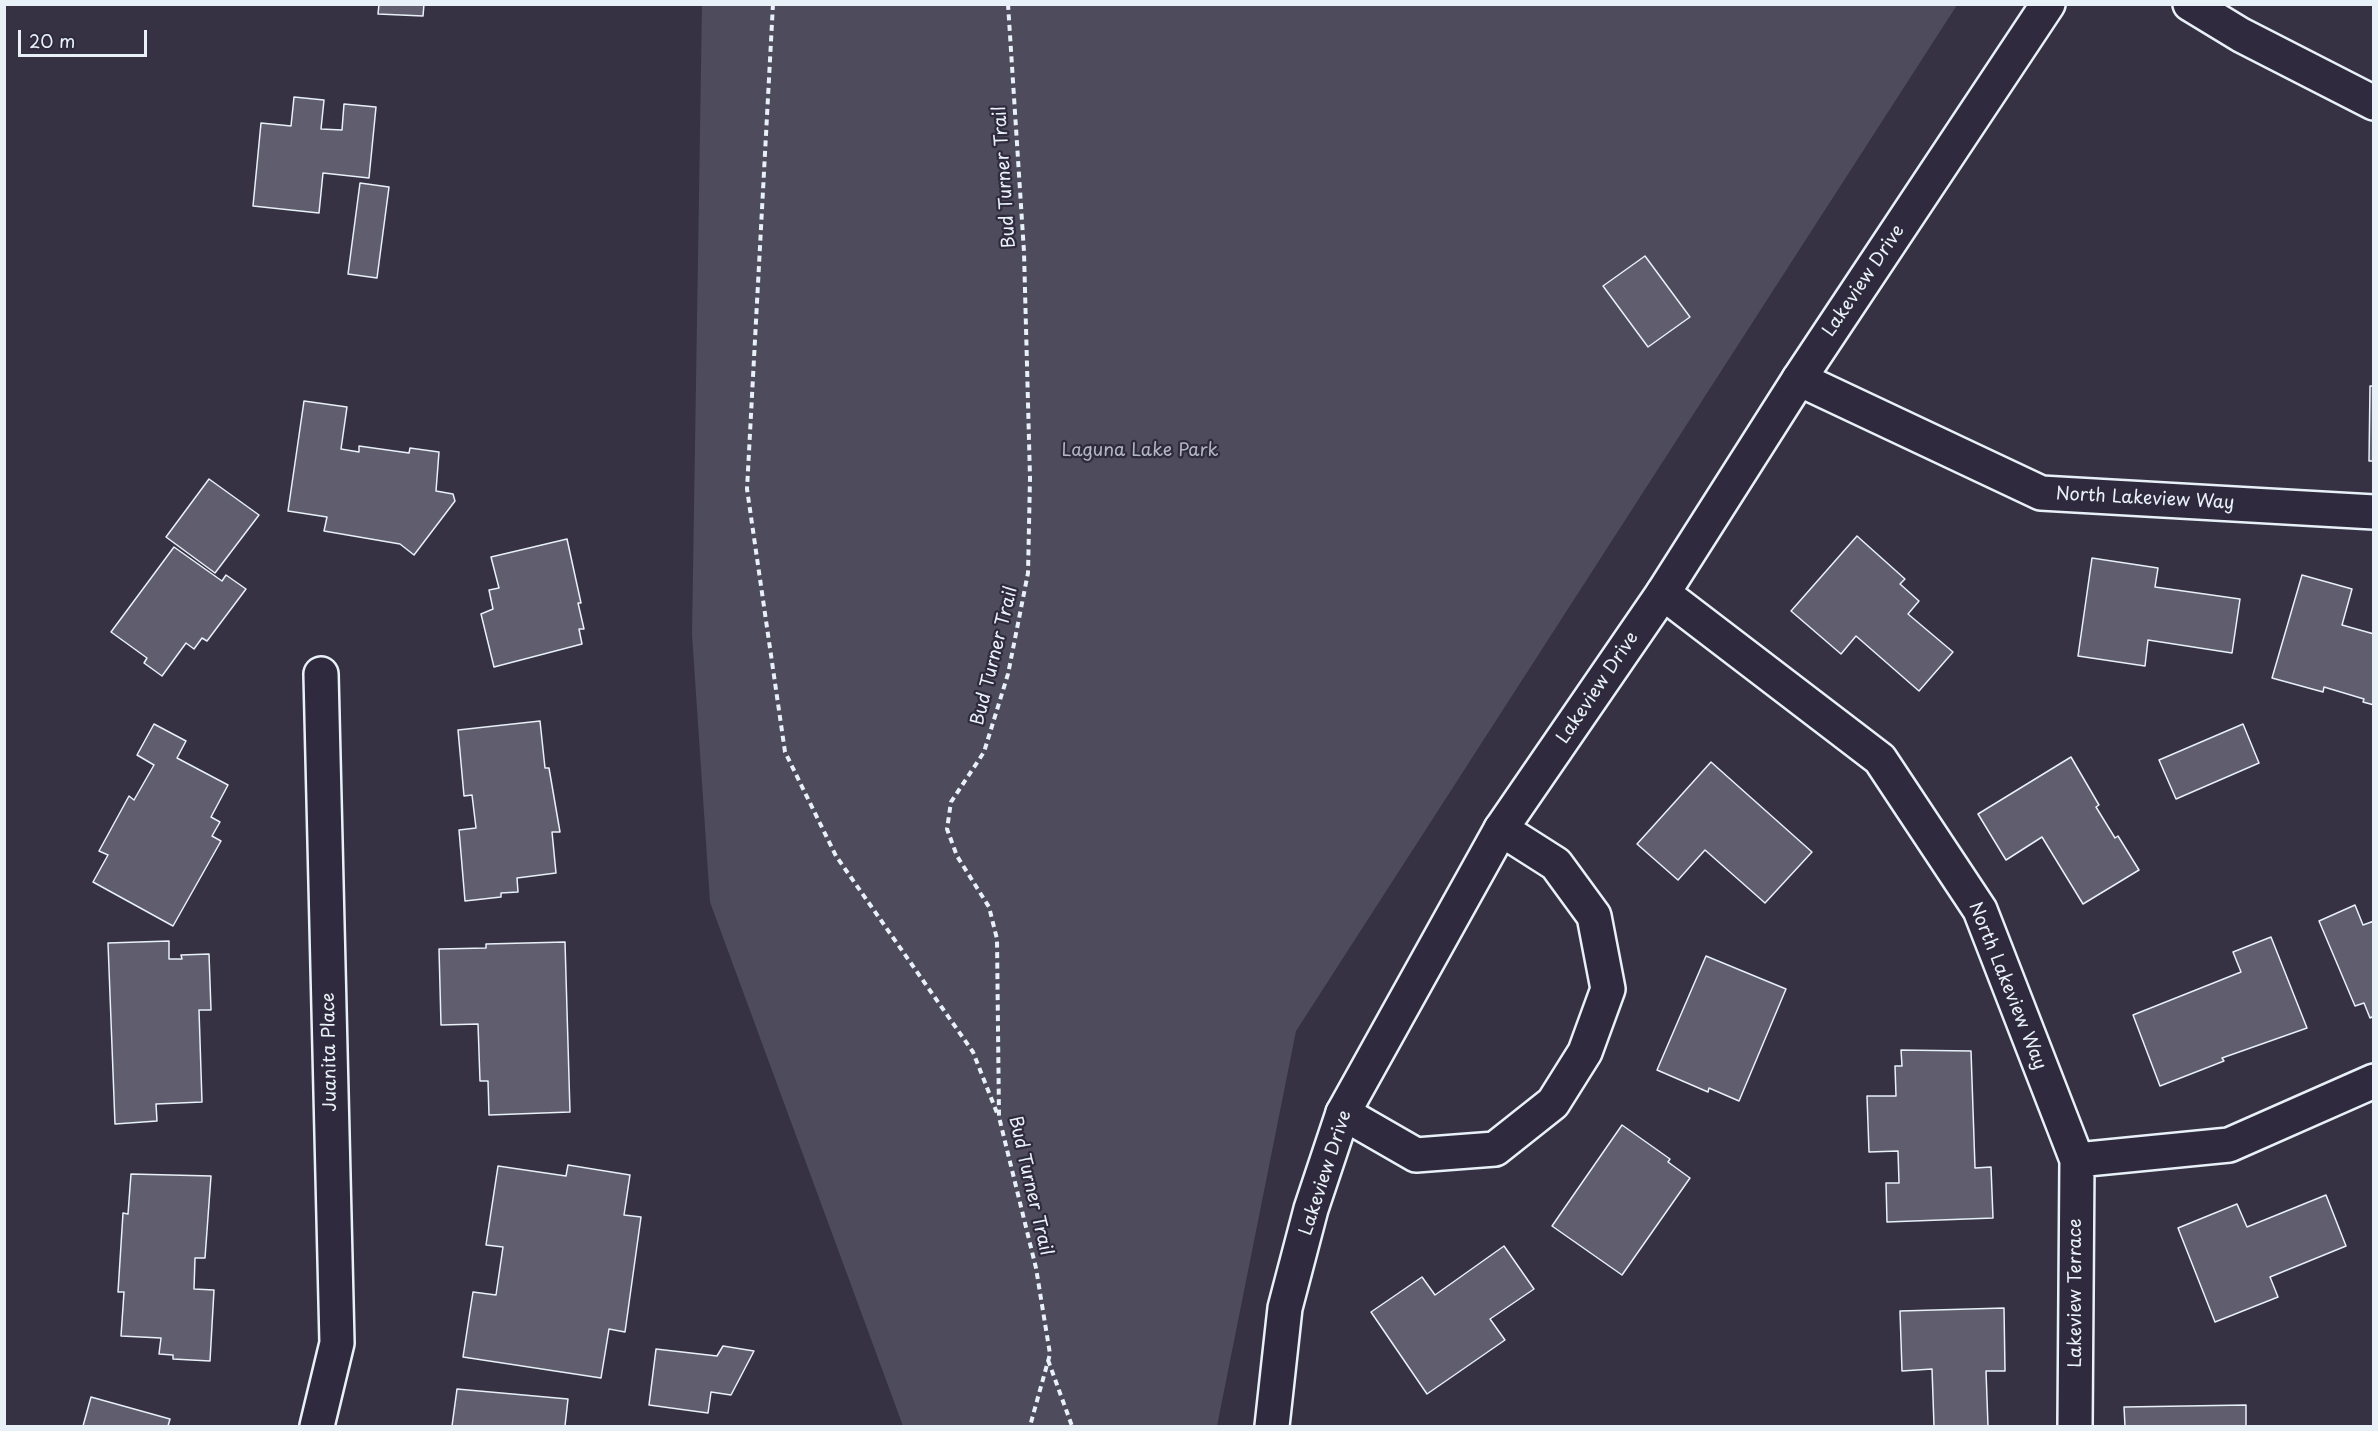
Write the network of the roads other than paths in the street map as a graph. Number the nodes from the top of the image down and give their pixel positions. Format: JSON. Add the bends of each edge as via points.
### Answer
{"nodes":[{"id":1,"x":2048,"y":4,"type":"edge"},
{"id":2,"x":2190,"y":4,"type":"edge"},
{"id":3,"x":2373,"y":103,"type":"edge"},
{"id":4,"x":1799,"y":379,"type":"junction"},
{"id":5,"x":2373,"y":512,"type":"edge"},
{"id":6,"x":1663,"y":593,"type":"junction"},
{"id":7,"x":321,"y":674,"type":"dead end"},
{"id":8,"x":1501,"y":829,"type":"junction"},
{"id":9,"x":2373,"y":1082,"type":"edge"},
{"id":10,"x":1343,"y":1113,"type":"junction"},
{"id":11,"x":2077,"y":1160,"type":"junction"},
{"id":12,"x":316,"y":1426,"type":"edge"},
{"id":13,"x":1272,"y":1426,"type":"edge"},
{"id":14,"x":2075,"y":1426,"type":"edge"}],
"edges":[{"from":1,"to":4,"type":"street","name":"Lakeview Drive"},
{"from":2,"to":3,"type":"street"},
{"from":4,"to":5,"type":"street","name":"North Lakeview Way","via":[[2042,493]]},
{"from":4,"to":6,"type":"street","name":"Lakeview Drive"},
{"from":6,"to":8,"type":"street","name":"Lakeview Drive"},
{"from":6,"to":11,"type":"street","name":"North Lakeview Way","via":[[1880,759],[1980,910]]},
{"from":7,"to":12,"type":"street","name":"Juanita Place","via":[[336,1343]]},
{"from":8,"to":10,"type":"street","name":"Lakeview Drive"},
{"from":8,"to":10,"type":"street","via":[[1556,864],[1594,916],[1608,988],[1585,1052],[1553,1103],[1495,1149],[1416,1155]]},
{"from":9,"to":11,"type":"street","via":[[2229,1145]]},
{"from":10,"to":13,"type":"street","name":"Lakeview Drive","via":[[1311,1209],[1285,1308]]},
{"from":11,"to":14,"type":"street","name":"Lakeview Terrace"}]}
